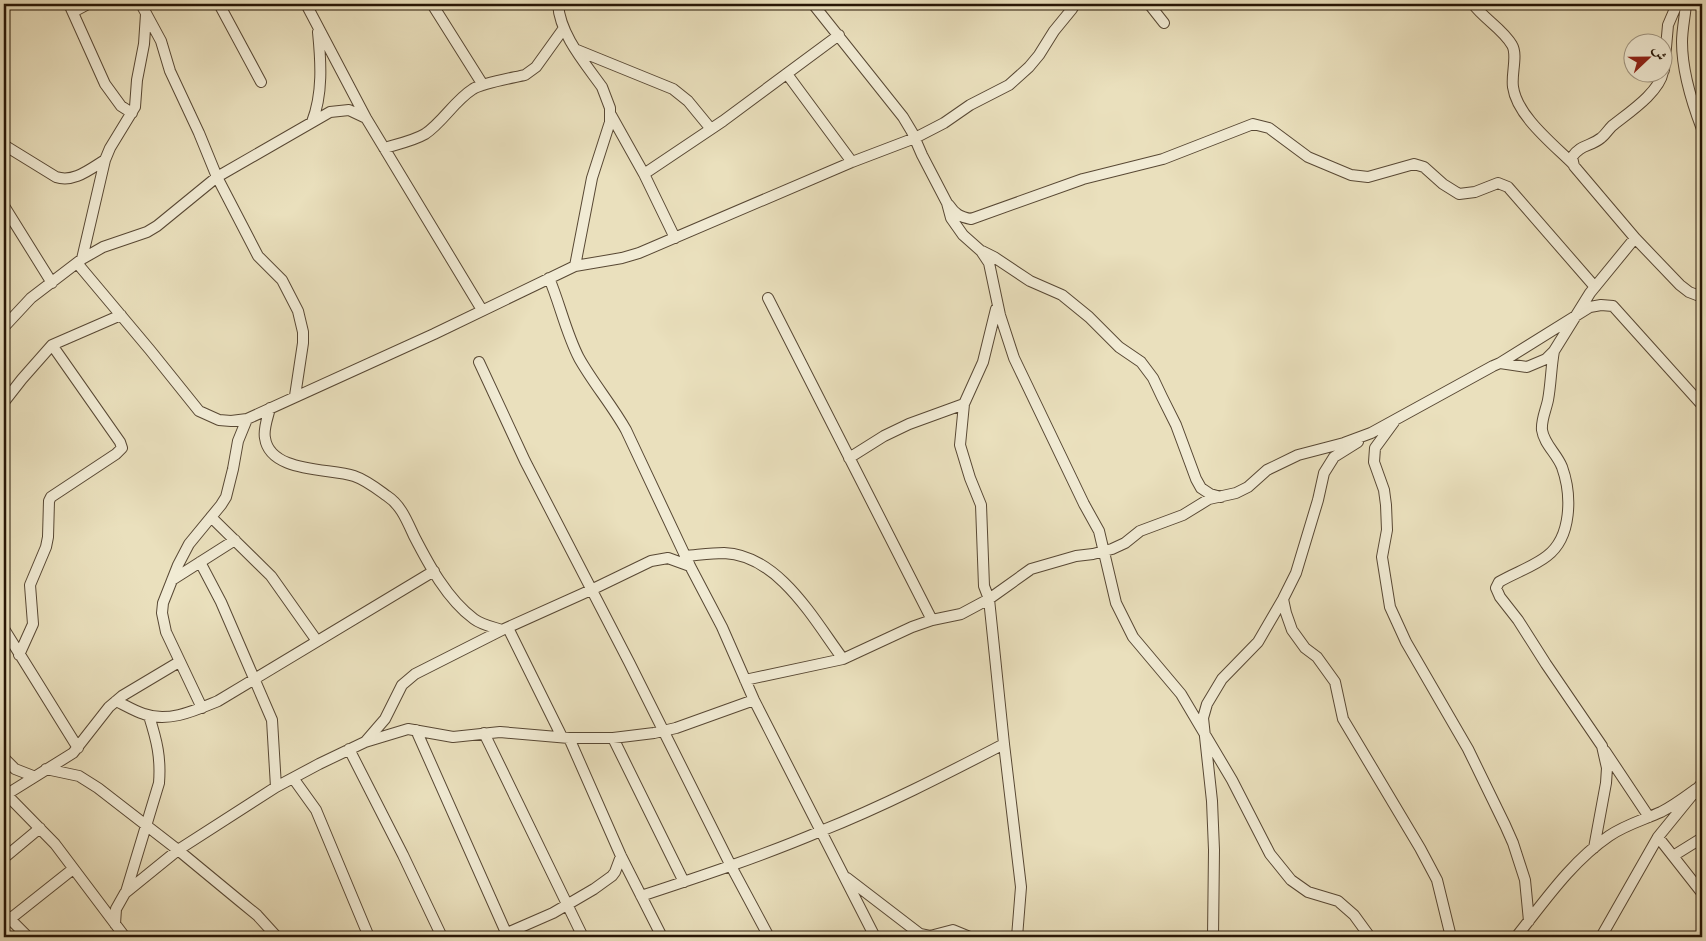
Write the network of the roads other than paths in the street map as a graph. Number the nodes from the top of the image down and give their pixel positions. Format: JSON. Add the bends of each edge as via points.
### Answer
{"nodes":[{"id":1,"x":88,"y":4,"type":"edge"},
{"id":2,"x":219,"y":4,"type":"edge"},
{"id":3,"x":306,"y":4,"type":"edge"},
{"id":4,"x":432,"y":4,"type":"edge"},
{"id":5,"x":558,"y":4,"type":"edge"},
{"id":6,"x":813,"y":4,"type":"edge"},
{"id":7,"x":1075,"y":4,"type":"edge"},
{"id":8,"x":1149,"y":4,"type":"edge"},
{"id":9,"x":1473,"y":4,"type":"edge"},
{"id":10,"x":1677,"y":4,"type":"edge"},
{"id":11,"x":1686,"y":4,"type":"edge"},
{"id":12,"x":71,"y":8,"type":"edge"},
{"id":13,"x":144,"y":8,"type":"edge"},
{"id":14,"x":1164,"y":24,"type":"dead end"},
{"id":15,"x":318,"y":26,"type":"junction"},
{"id":16,"x":564,"y":28,"type":"junction"},
{"id":17,"x":1667,"y":32,"type":"edge"},
{"id":18,"x":839,"y":36,"type":"junction"},
{"id":19,"x":576,"y":50,"type":"junction"},
{"id":20,"x":787,"y":74,"type":"junction"},
{"id":21,"x":261,"y":82,"type":"dead end"},
{"id":22,"x":1659,"y":82,"type":"edge"},
{"id":23,"x":483,"y":85,"type":"junction"},
{"id":24,"x":132,"y":113,"type":"junction"},
{"id":25,"x":611,"y":115,"type":"junction"},
{"id":26,"x":366,"y":118,"type":"junction"},
{"id":27,"x":312,"y":122,"type":"junction"},
{"id":28,"x":711,"y":129,"type":"junction"},
{"id":29,"x":1702,"y":129,"type":"edge"},
{"id":30,"x":915,"y":138,"type":"junction"},
{"id":31,"x":4,"y":145,"type":"edge"},
{"id":32,"x":384,"y":148,"type":"junction"},
{"id":33,"x":104,"y":160,"type":"junction"},
{"id":34,"x":852,"y":162,"type":"junction"},
{"id":35,"x":1574,"y":164,"type":"junction"},
{"id":36,"x":644,"y":174,"type":"junction"},
{"id":37,"x":216,"y":177,"type":"junction"},
{"id":38,"x":947,"y":203,"type":"junction"},
{"id":39,"x":4,"y":206,"type":"edge"},
{"id":40,"x":675,"y":238,"type":"junction"},
{"id":41,"x":1635,"y":238,"type":"junction"},
{"id":42,"x":981,"y":250,"type":"junction"},
{"id":43,"x":80,"y":261,"type":"junction"},
{"id":44,"x":576,"y":266,"type":"junction"},
{"id":45,"x":549,"y":278,"type":"junction"},
{"id":46,"x":52,"y":283,"type":"junction"},
{"id":47,"x":1595,"y":287,"type":"junction"},
{"id":48,"x":1702,"y":297,"type":"edge"},
{"id":49,"x":768,"y":298,"type":"dead end"},
{"id":50,"x":997,"y":303,"type":"junction"},
{"id":51,"x":482,"y":310,"type":"junction"},
{"id":52,"x":121,"y":315,"type":"junction"},
{"id":53,"x":1576,"y":315,"type":"junction"},
{"id":54,"x":4,"y":327,"type":"edge"},
{"id":55,"x":52,"y":345,"type":"junction"},
{"id":56,"x":1554,"y":351,"type":"junction"},
{"id":57,"x":479,"y":362,"type":"dead end"},
{"id":58,"x":1500,"y":363,"type":"junction"},
{"id":59,"x":295,"y":396,"type":"junction"},
{"id":60,"x":4,"y":402,"type":"edge"},
{"id":61,"x":964,"y":404,"type":"junction"},
{"id":62,"x":1702,"y":405,"type":"edge"},
{"id":63,"x":270,"y":408,"type":"junction"},
{"id":64,"x":248,"y":419,"type":"junction"},
{"id":65,"x":1394,"y":421,"type":"junction"},
{"id":66,"x":1371,"y":433,"type":"junction"},
{"id":67,"x":849,"y":458,"type":"junction"},
{"id":68,"x":1221,"y":497,"type":"junction"},
{"id":69,"x":211,"y":518,"type":"junction"},
{"id":70,"x":234,"y":540,"type":"junction"},
{"id":71,"x":1104,"y":551,"type":"junction"},
{"id":72,"x":687,"y":561,"type":"junction"},
{"id":73,"x":200,"y":562,"type":"junction"},
{"id":74,"x":434,"y":571,"type":"junction"},
{"id":75,"x":172,"y":580,"type":"junction"},
{"id":76,"x":591,"y":590,"type":"junction"},
{"id":77,"x":988,"y":599,"type":"junction"},
{"id":78,"x":1283,"y":599,"type":"junction"},
{"id":79,"x":932,"y":620,"type":"junction"},
{"id":80,"x":4,"y":629,"type":"edge"},
{"id":81,"x":505,"y":629,"type":"junction"},
{"id":82,"x":318,"y":641,"type":"junction"},
{"id":83,"x":19,"y":654,"type":"junction"},
{"id":84,"x":843,"y":660,"type":"junction"},
{"id":85,"x":179,"y":662,"type":"junction"},
{"id":86,"x":254,"y":679,"type":"junction"},
{"id":87,"x":745,"y":680,"type":"junction"},
{"id":88,"x":754,"y":700,"type":"junction"},
{"id":89,"x":116,"y":701,"type":"junction"},
{"id":90,"x":202,"y":708,"type":"junction"},
{"id":91,"x":149,"y":716,"type":"junction"},
{"id":92,"x":416,"y":730,"type":"junction"},
{"id":93,"x":664,"y":731,"type":"junction"},
{"id":94,"x":484,"y":733,"type":"junction"},
{"id":95,"x":1205,"y":737,"type":"junction"},
{"id":96,"x":565,"y":738,"type":"junction"},
{"id":97,"x":613,"y":738,"type":"junction"},
{"id":98,"x":365,"y":742,"type":"junction"},
{"id":99,"x":1004,"y":744,"type":"junction"},
{"id":100,"x":1602,"y":746,"type":"junction"},
{"id":101,"x":78,"y":748,"type":"junction"},
{"id":102,"x":349,"y":749,"type":"junction"},
{"id":103,"x":4,"y":758,"type":"edge"},
{"id":104,"x":46,"y":769,"type":"junction"},
{"id":105,"x":33,"y":776,"type":"junction"},
{"id":106,"x":293,"y":778,"type":"junction"},
{"id":107,"x":276,"y":787,"type":"junction"},
{"id":108,"x":1700,"y":790,"type":"edge"},
{"id":109,"x":5,"y":795,"type":"edge"},
{"id":110,"x":1650,"y":816,"type":"junction"},
{"id":111,"x":145,"y":825,"type":"junction"},
{"id":112,"x":40,"y":828,"type":"junction"},
{"id":113,"x":820,"y":832,"type":"junction"},
{"id":114,"x":1658,"y":837,"type":"junction"},
{"id":115,"x":1702,"y":838,"type":"edge"},
{"id":116,"x":1594,"y":848,"type":"junction"},
{"id":117,"x":178,"y":850,"type":"junction"},
{"id":118,"x":6,"y":851,"type":"edge"},
{"id":119,"x":621,"y":856,"type":"junction"},
{"id":120,"x":1673,"y":856,"type":"junction"},
{"id":121,"x":731,"y":866,"type":"junction"},
{"id":122,"x":73,"y":869,"type":"junction"},
{"id":123,"x":844,"y":876,"type":"junction"},
{"id":124,"x":684,"y":882,"type":"junction"},
{"id":125,"x":125,"y":893,"type":"junction"},
{"id":126,"x":1702,"y":893,"type":"edge"},
{"id":127,"x":641,"y":896,"type":"junction"},
{"id":128,"x":567,"y":905,"type":"junction"},
{"id":129,"x":7,"y":916,"type":"edge"},
{"id":130,"x":1529,"y":921,"type":"junction"},
{"id":131,"x":115,"y":924,"type":"junction"},
{"id":132,"x":504,"y":936,"type":"edge"},
{"id":133,"x":28,"y":937,"type":"edge"},
{"id":134,"x":125,"y":937,"type":"edge"},
{"id":135,"x":277,"y":937,"type":"edge"},
{"id":136,"x":369,"y":937,"type":"edge"},
{"id":137,"x":442,"y":937,"type":"edge"},
{"id":138,"x":583,"y":937,"type":"edge"},
{"id":139,"x":662,"y":937,"type":"edge"},
{"id":140,"x":769,"y":937,"type":"edge"},
{"id":141,"x":874,"y":937,"type":"edge"},
{"id":142,"x":970,"y":937,"type":"edge"},
{"id":143,"x":1017,"y":937,"type":"edge"},
{"id":144,"x":1212,"y":937,"type":"edge"},
{"id":145,"x":1370,"y":937,"type":"edge"},
{"id":146,"x":1451,"y":937,"type":"edge"},
{"id":147,"x":1516,"y":937,"type":"edge"},
{"id":148,"x":1601,"y":937,"type":"edge"}],
"edges":[{"from":1,"to":12,"type":"street"},
{"from":2,"to":21,"type":"street","via":[[229,10]]},
{"from":3,"to":15,"type":"street"},
{"from":4,"to":23,"type":"street"},
{"from":5,"to":16,"type":"street"},
{"from":6,"to":18,"type":"street"},
{"from":7,"to":30,"type":"street","via":[[1039,55],[1008,85]]},
{"from":8,"to":14,"type":"street"},
{"from":9,"to":35,"type":"street","via":[[1512,45],[1516,54],[1513,88],[1518,102],[1531,122]]},
{"from":10,"to":17,"type":"street"},
{"from":11,"to":29,"type":"street","via":[[1682,42],[1684,64]]},
{"from":12,"to":24,"type":"street","via":[[105,84],[121,106]]},
{"from":13,"to":24,"type":"street","via":[[144,44]]},
{"from":13,"to":37,"type":"street","via":[[161,41],[170,71]]},
{"from":15,"to":26,"type":"street"},
{"from":15,"to":27,"type":"street","via":[[319,94]]},
{"from":16,"to":19,"type":"street"},
{"from":16,"to":23,"type":"street","via":[[531,71]]},
{"from":18,"to":20,"type":"street"},
{"from":18,"to":30,"type":"street","via":[[894,104]]},
{"from":19,"to":25,"type":"street","via":[[607,96]]},
{"from":19,"to":28,"type":"street","via":[[673,89],[688,101]]},
{"from":20,"to":28,"type":"street"},
{"from":20,"to":34,"type":"street"},
{"from":22,"to":35,"type":"street","via":[[1601,138],[1578,148],[1572,157]]},
{"from":23,"to":32,"type":"street","via":[[457,101],[425,134]]},
{"from":24,"to":33,"type":"street"},
{"from":25,"to":36,"type":"street"},
{"from":25,"to":44,"type":"street","via":[[592,178]]},
{"from":26,"to":27,"type":"street","via":[[343,110],[330,112]]},
{"from":26,"to":32,"type":"street"},
{"from":27,"to":37,"type":"street"},
{"from":28,"to":36,"type":"street"},
{"from":30,"to":34,"type":"street"},
{"from":30,"to":38,"type":"street"},
{"from":31,"to":33,"type":"street","via":[[63,180],[69,180]]},
{"from":32,"to":51,"type":"street"},
{"from":33,"to":43,"type":"street"},
{"from":34,"to":40,"type":"street"},
{"from":35,"to":41,"type":"street"},
{"from":36,"to":40,"type":"street"},
{"from":37,"to":43,"type":"street","via":[[157,226],[103,247]]},
{"from":37,"to":59,"type":"street","via":[[258,256],[282,280],[298,311],[303,343]]},
{"from":38,"to":42,"type":"street","via":[[951,218],[963,235]]},
{"from":38,"to":47,"type":"street","via":[[961,217],[971,219],[1083,180],[1163,158],[1253,124],[1269,128],[1308,157],[1351,175],[1368,177],[1414,164],[1424,167],[1458,194],[1476,192],[1498,183],[1508,187]]},
{"from":39,"to":46,"type":"street"},
{"from":40,"to":44,"type":"street","via":[[632,256]]},
{"from":41,"to":47,"type":"street"},
{"from":41,"to":48,"type":"street","via":[[1680,285]]},
{"from":42,"to":50,"type":"street","via":[[989,262]]},
{"from":42,"to":68,"type":"street","via":[[1030,281],[1062,294],[1119,347],[1141,362],[1169,411],[1201,488]]},
{"from":43,"to":46,"type":"street"},
{"from":43,"to":52,"type":"street"},
{"from":44,"to":45,"type":"street"},
{"from":45,"to":51,"type":"street"},
{"from":45,"to":72,"type":"street","via":[[575,350],[617,412]]},
{"from":46,"to":54,"type":"street","via":[[31,298]]},
{"from":47,"to":53,"type":"street"},
{"from":49,"to":67,"type":"street"},
{"from":50,"to":61,"type":"street","via":[[983,362]]},
{"from":50,"to":71,"type":"street","via":[[1014,358],[1099,531]]},
{"from":51,"to":59,"type":"street"},
{"from":52,"to":55,"type":"street"},
{"from":52,"to":64,"type":"street","via":[[199,411],[219,420]]},
{"from":53,"to":56,"type":"street"},
{"from":53,"to":58,"type":"street"},
{"from":53,"to":62,"type":"street","via":[[1596,306],[1613,306]]},
{"from":55,"to":60,"type":"street"},
{"from":55,"to":83,"type":"street","via":[[122,448],[51,497],[47,542],[30,585],[33,624]]},
{"from":56,"to":58,"type":"street","via":[[1546,359],[1527,367]]},
{"from":56,"to":100,"type":"street","via":[[1542,428],[1562,467],[1569,510],[1565,529],[1548,556],[1499,582],[1496,588]]},
{"from":57,"to":76,"type":"street"},
{"from":58,"to":65,"type":"street"},
{"from":59,"to":63,"type":"street"},
{"from":61,"to":67,"type":"street","via":[[909,424]]},
{"from":61,"to":77,"type":"street","via":[[960,445],[981,505],[984,586]]},
{"from":63,"to":64,"type":"street"},
{"from":63,"to":74,"type":"street","via":[[265,440],[277,457],[302,468],[354,476],[391,498],[403,513]]},
{"from":64,"to":69,"type":"street","via":[[238,441],[226,497]]},
{"from":65,"to":66,"type":"street"},
{"from":65,"to":130,"type":"street","via":[[1375,448],[1374,462],[1386,505],[1387,530],[1382,557],[1390,607],[1406,642],[1468,749],[1509,834],[1525,880]]},
{"from":66,"to":68,"type":"street","via":[[1298,455],[1267,470],[1248,487]]},
{"from":66,"to":78,"type":"street","via":[[1334,457],[1324,472],[1296,573]]},
{"from":67,"to":79,"type":"street"},
{"from":68,"to":71,"type":"street","via":[[1208,499],[1183,515],[1140,531],[1125,543]]},
{"from":69,"to":70,"type":"street"},
{"from":69,"to":75,"type":"street","via":[[189,544]]},
{"from":70,"to":73,"type":"street"},
{"from":70,"to":82,"type":"street","via":[[271,576]]},
{"from":71,"to":77,"type":"street","via":[[1031,568]]},
{"from":71,"to":95,"type":"street","via":[[1116,603],[1133,637],[1180,694]]},
{"from":72,"to":76,"type":"street","via":[[668,558],[651,561]]},
{"from":72,"to":84,"type":"street","via":[[725,553],[763,566],[792,590]]},
{"from":72,"to":87,"type":"street","via":[[707,596]]},
{"from":73,"to":75,"type":"street"},
{"from":73,"to":86,"type":"street"},
{"from":74,"to":81,"type":"street","via":[[453,598],[475,620]]},
{"from":74,"to":82,"type":"street"},
{"from":75,"to":85,"type":"street","via":[[163,603],[163,622]]},
{"from":76,"to":81,"type":"street"},
{"from":76,"to":93,"type":"street"},
{"from":77,"to":79,"type":"street","via":[[961,614]]},
{"from":77,"to":99,"type":"street"},
{"from":78,"to":95,"type":"street","via":[[1258,642],[1214,690],[1204,718]]},
{"from":78,"to":146,"type":"street","via":[[1292,630],[1335,682],[1343,719],[1436,880]]},
{"from":79,"to":84,"type":"street","via":[[901,631]]},
{"from":80,"to":83,"type":"street"},
{"from":81,"to":96,"type":"street"},
{"from":81,"to":98,"type":"street","via":[[408,678],[397,692],[385,719]]},
{"from":82,"to":86,"type":"street"},
{"from":83,"to":101,"type":"street"},
{"from":84,"to":87,"type":"street"},
{"from":85,"to":89,"type":"street"},
{"from":85,"to":90,"type":"street"},
{"from":86,"to":90,"type":"street"},
{"from":86,"to":107,"type":"street","via":[[274,728]]},
{"from":87,"to":88,"type":"street"},
{"from":88,"to":93,"type":"street"},
{"from":88,"to":113,"type":"street"},
{"from":89,"to":91,"type":"street"},
{"from":89,"to":101,"type":"street"},
{"from":90,"to":91,"type":"street","via":[[170,717]]},
{"from":91,"to":111,"type":"street","via":[[158,744],[160,765],[159,784]]},
{"from":92,"to":94,"type":"street","via":[[453,737]]},
{"from":92,"to":98,"type":"street","via":[[400,731]]},
{"from":92,"to":132,"type":"street"},
{"from":93,"to":97,"type":"street"},
{"from":93,"to":121,"type":"street"},
{"from":94,"to":96,"type":"street"},
{"from":94,"to":128,"type":"street"},
{"from":95,"to":144,"type":"street","via":[[1214,850]]},
{"from":95,"to":145,"type":"street","via":[[1280,867],[1308,892],[1338,901],[1354,915]]},
{"from":96,"to":97,"type":"street"},
{"from":96,"to":119,"type":"street"},
{"from":97,"to":124,"type":"street"},
{"from":98,"to":102,"type":"street"},
{"from":99,"to":113,"type":"street","via":[[912,792]]},
{"from":99,"to":143,"type":"street","via":[[1021,887]]},
{"from":100,"to":110,"type":"street"},
{"from":100,"to":116,"type":"street","via":[[1607,768],[1606,782]]},
{"from":101,"to":104,"type":"street","via":[[66,759]]},
{"from":102,"to":106,"type":"street"},
{"from":102,"to":137,"type":"street"},
{"from":103,"to":105,"type":"street","via":[[15,769]]},
{"from":104,"to":105,"type":"street"},
{"from":104,"to":111,"type":"street","via":[[79,776]]},
{"from":105,"to":109,"type":"street"},
{"from":106,"to":107,"type":"street"},
{"from":106,"to":136,"type":"street","via":[[316,810]]},
{"from":107,"to":117,"type":"street"},
{"from":108,"to":110,"type":"street"},
{"from":108,"to":114,"type":"street"},
{"from":109,"to":112,"type":"street"},
{"from":110,"to":116,"type":"street","via":[[1622,828]]},
{"from":111,"to":117,"type":"street"},
{"from":111,"to":125,"type":"street"},
{"from":112,"to":118,"type":"street"},
{"from":112,"to":122,"type":"street"},
{"from":113,"to":121,"type":"street"},
{"from":113,"to":123,"type":"street"},
{"from":114,"to":120,"type":"street"},
{"from":114,"to":148,"type":"street"},
{"from":115,"to":120,"type":"street"},
{"from":116,"to":130,"type":"street","via":[[1563,878]]},
{"from":117,"to":125,"type":"street"},
{"from":117,"to":135,"type":"street","via":[[257,915]]},
{"from":119,"to":127,"type":"street"},
{"from":119,"to":128,"type":"street","via":[[612,876]]},
{"from":120,"to":126,"type":"street"},
{"from":121,"to":124,"type":"street"},
{"from":121,"to":140,"type":"street"},
{"from":122,"to":129,"type":"street"},
{"from":122,"to":131,"type":"street"},
{"from":123,"to":141,"type":"street"},
{"from":123,"to":142,"type":"street","via":[[920,934],[930,936],[953,930]]},
{"from":124,"to":127,"type":"street"},
{"from":125,"to":131,"type":"street","via":[[117,905]]},
{"from":127,"to":139,"type":"street"},
{"from":128,"to":132,"type":"street"},
{"from":128,"to":138,"type":"street"},
{"from":129,"to":133,"type":"street"},
{"from":130,"to":147,"type":"street"},
{"from":131,"to":134,"type":"street"}]}
